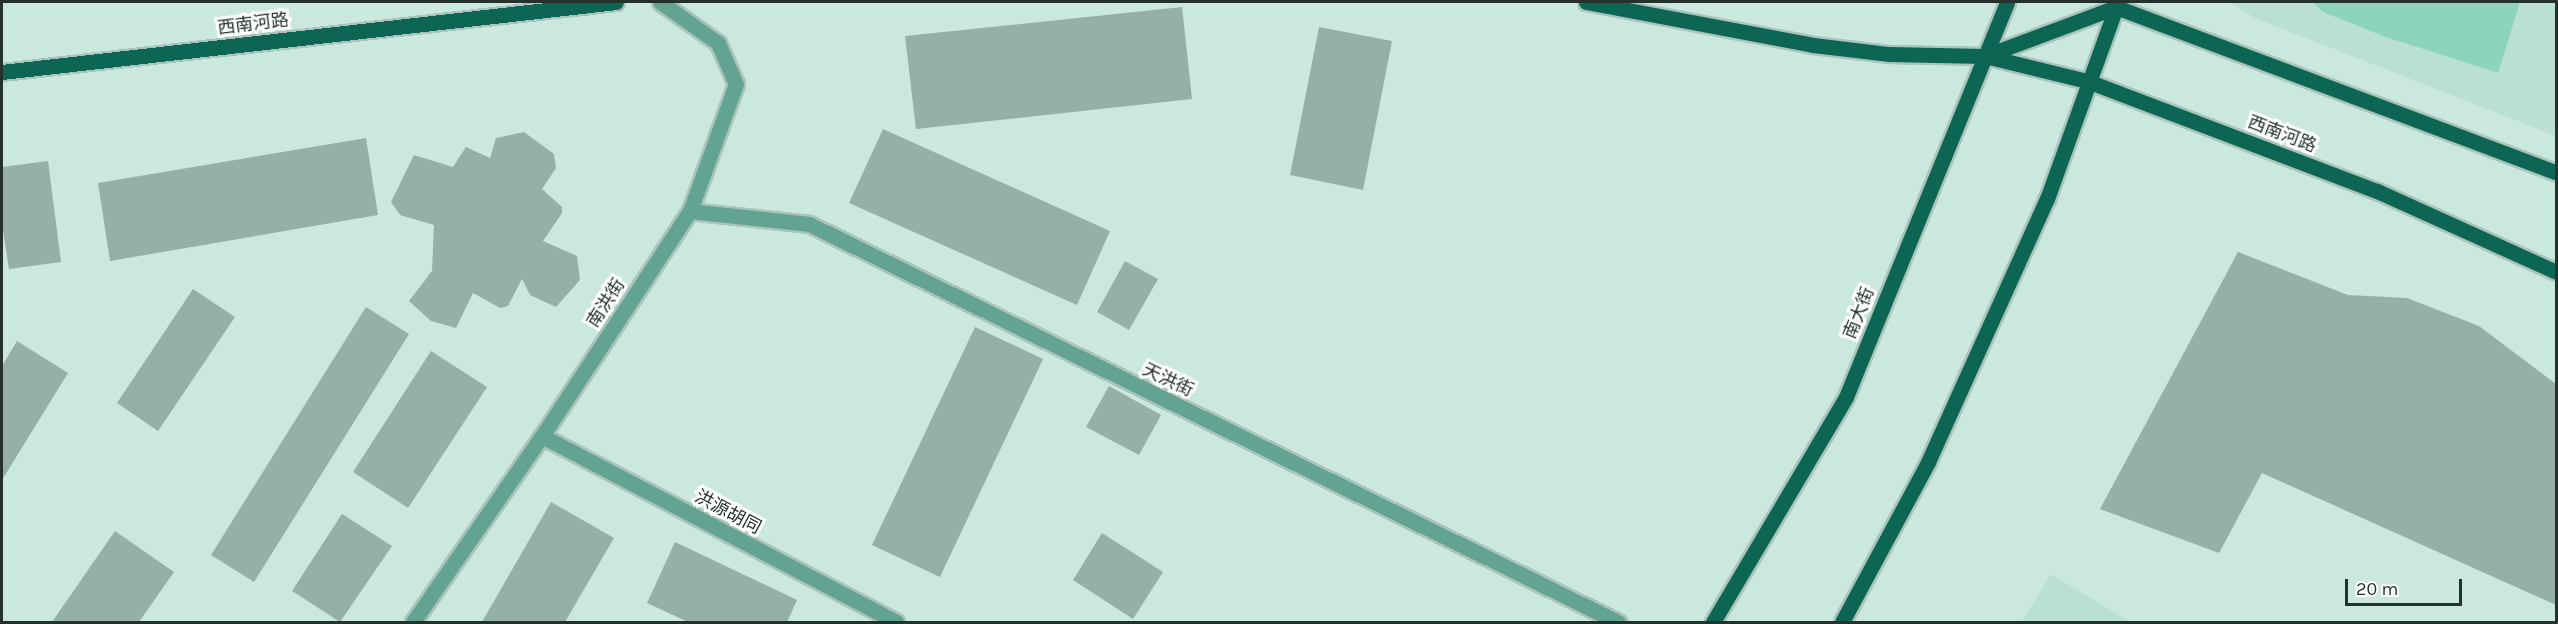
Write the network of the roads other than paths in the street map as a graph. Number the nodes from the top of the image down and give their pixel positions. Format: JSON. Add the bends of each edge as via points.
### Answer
{"nodes":[{"id":1,"x":616,"y":2,"type":"edge"},
{"id":2,"x":660,"y":2,"type":"edge"},
{"id":3,"x":1586,"y":2,"type":"edge"},
{"id":4,"x":2007,"y":2,"type":"edge"},
{"id":5,"x":2117,"y":4,"type":"edge"},
{"id":6,"x":1985,"y":56,"type":"junction"},
{"id":7,"x":2,"y":72,"type":"edge"},
{"id":8,"x":2087,"y":81,"type":"junction"},
{"id":9,"x":2556,"y":172,"type":"edge"},
{"id":10,"x":690,"y":211,"type":"junction"},
{"id":11,"x":2556,"y":272,"type":"edge"},
{"id":12,"x":542,"y":436,"type":"junction"},
{"id":13,"x":413,"y":622,"type":"edge"},
{"id":14,"x":896,"y":622,"type":"edge"},
{"id":15,"x":1618,"y":622,"type":"edge"},
{"id":16,"x":1713,"y":622,"type":"edge"},
{"id":17,"x":1842,"y":622,"type":"edge"}],
"edges":[{"from":1,"to":7,"type":"main road","name":"西南河路"},
{"from":2,"to":10,"type":"street","name":"南洪街","via":[[718,43],[736,84]]},
{"from":3,"to":6,"type":"main road","name":"西南河路","via":[[1813,45],[1889,54]]},
{"from":4,"to":6,"type":"main road","name":"南大街"},
{"from":5,"to":6,"type":"main road","name":"西南河路"},
{"from":5,"to":8,"type":"main road"},
{"from":5,"to":9,"type":"main road"},
{"from":6,"to":8,"type":"main road","name":"西南河路"},
{"from":6,"to":16,"type":"main road","name":"南大街","via":[[1846,397]]},
{"from":8,"to":11,"type":"main road","name":"西南河路","via":[[2377,191]]},
{"from":8,"to":17,"type":"main road","via":[[2047,199],[1928,462]]},
{"from":10,"to":12,"type":"street","name":"南洪街"},
{"from":10,"to":15,"type":"street","name":"天洪街","via":[[809,224]]},
{"from":12,"to":13,"type":"street","name":"南洪街"},
{"from":12,"to":14,"type":"street","name":"洪源胡同"}]}
